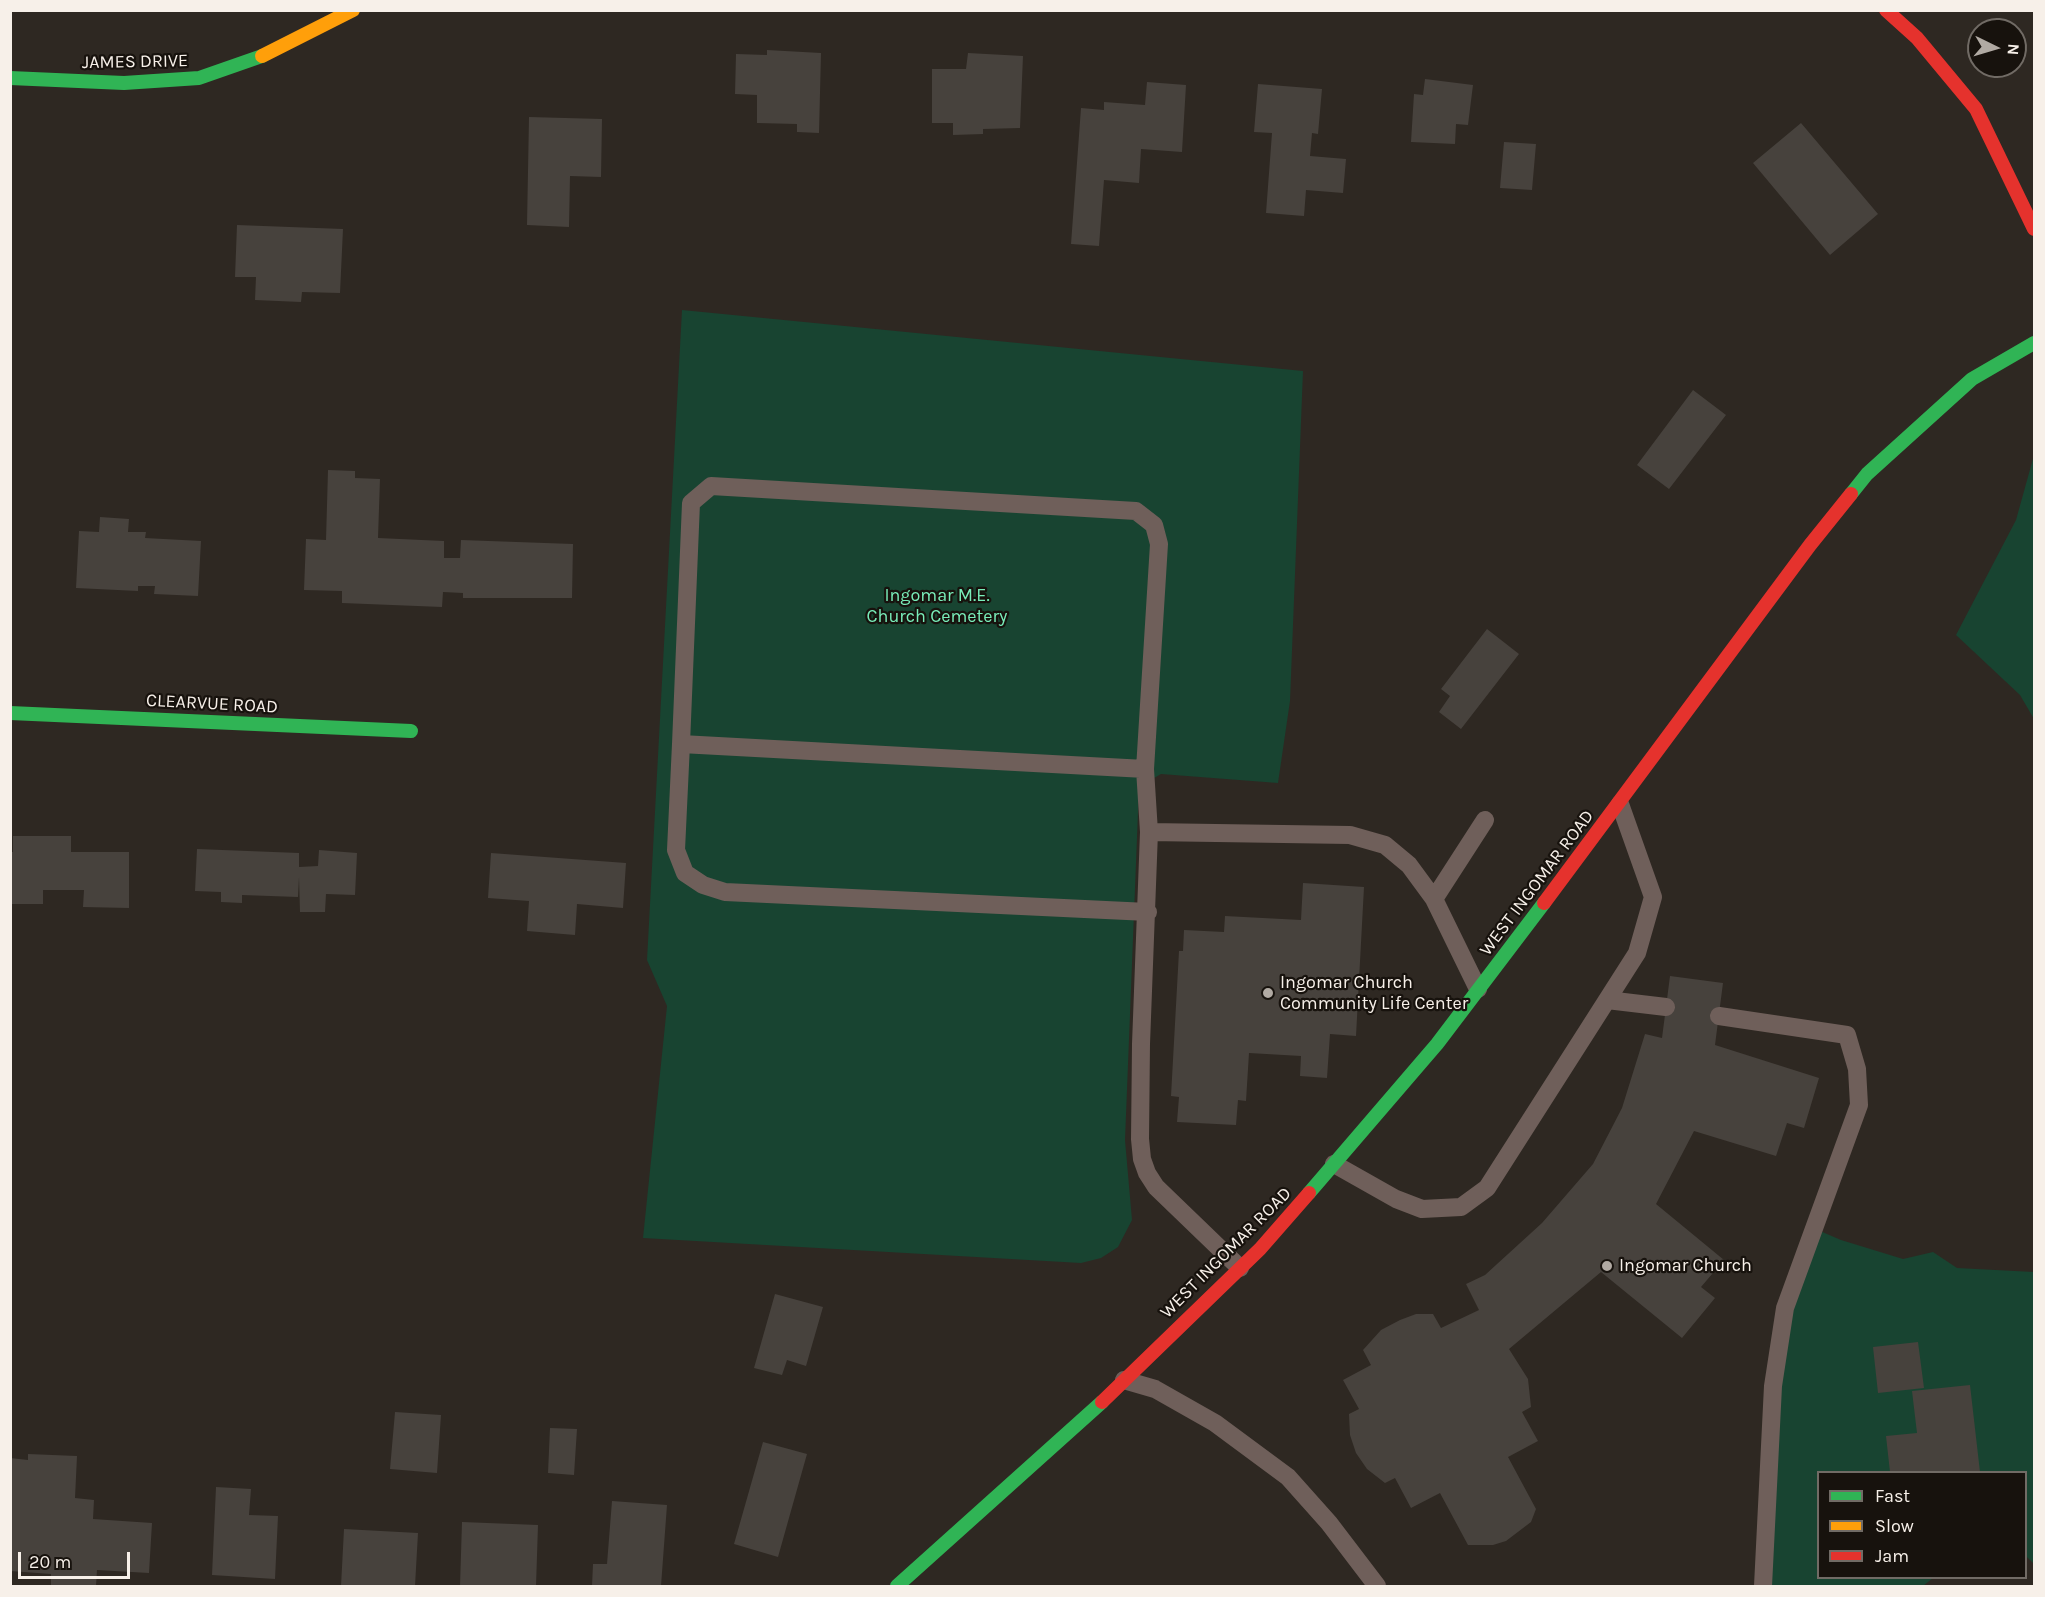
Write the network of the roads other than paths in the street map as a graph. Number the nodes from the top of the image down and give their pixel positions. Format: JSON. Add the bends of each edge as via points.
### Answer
{"nodes":[{"id":1,"x":353,"y":10,"type":"edge"},
{"id":2,"x":1886,"y":10,"type":"edge"},
{"id":3,"x":10,"y":78,"type":"edge"},
{"id":4,"x":2034,"y":229,"type":"edge"},
{"id":5,"x":2034,"y":343,"type":"edge"},
{"id":6,"x":10,"y":713,"type":"edge"},
{"id":7,"x":411,"y":731,"type":"dead end"},
{"id":8,"x":681,"y":744,"type":"junction"},
{"id":9,"x":1145,"y":769,"type":"junction"},
{"id":10,"x":1620,"y":804,"type":"junction"},
{"id":11,"x":1485,"y":820,"type":"dead end"},
{"id":12,"x":1149,"y":832,"type":"junction"},
{"id":13,"x":1434,"y":899,"type":"junction"},
{"id":14,"x":1148,"y":912,"type":"junction"},
{"id":15,"x":1479,"y":989,"type":"junction"},
{"id":16,"x":1607,"y":1000,"type":"junction"},
{"id":17,"x":1666,"y":1007,"type":"dead end"},
{"id":18,"x":1719,"y":1016,"type":"dead end"},
{"id":19,"x":1335,"y":1164,"type":"junction"},
{"id":20,"x":1240,"y":1268,"type":"junction"},
{"id":21,"x":1124,"y":1380,"type":"junction"},
{"id":22,"x":897,"y":1587,"type":"edge"},
{"id":23,"x":1377,"y":1587,"type":"edge"},
{"id":24,"x":1763,"y":1587,"type":"edge"}],
"edges":[{"from":1,"to":3,"type":"street","name":"JAMES DRIVE","via":[[274,52],[199,78],[124,83]]},
{"from":2,"to":4,"type":"street","via":[[1917,38],[1976,109]]},
{"from":5,"to":10,"type":"street","name":"WEST INGOMAR ROAD","via":[[1972,379],[1867,474],[1810,545]]},
{"from":6,"to":7,"type":"street","name":"CLEARVUE ROAD"},
{"from":8,"to":9,"type":"lane"},
{"from":8,"to":9,"type":"lane","via":[[691,503],[711,486],[1136,511],[1154,525],[1159,544]]},
{"from":8,"to":14,"type":"lane","via":[[676,850],[685,873],[703,885],[725,892]]},
{"from":9,"to":12,"type":"lane"},
{"from":10,"to":15,"type":"street","name":"WEST INGOMAR ROAD"},
{"from":10,"to":16,"type":"lane","via":[[1653,897],[1637,953]]},
{"from":11,"to":13,"type":"lane"},
{"from":12,"to":13,"type":"lane","via":[[1350,835],[1386,846],[1409,865]]},
{"from":12,"to":14,"type":"lane"},
{"from":13,"to":15,"type":"lane"},
{"from":14,"to":20,"type":"lane","via":[[1141,1056],[1142,1159],[1156,1186]]},
{"from":15,"to":19,"type":"street","name":"WEST INGOMAR ROAD"},
{"from":16,"to":17,"type":"lane"},
{"from":16,"to":19,"type":"lane","via":[[1487,1188],[1461,1207],[1422,1209],[1396,1199]]},
{"from":18,"to":24,"type":"lane","via":[[1847,1035],[1857,1069],[1859,1105],[1785,1308],[1773,1386]]},
{"from":19,"to":20,"type":"street","name":"WEST INGOMAR ROAD"},
{"from":20,"to":21,"type":"street","name":"WEST INGOMAR ROAD"},
{"from":21,"to":22,"type":"street","name":"WEST INGOMAR ROAD"},
{"from":21,"to":23,"type":"lane","via":[[1155,1389],[1215,1423],[1288,1477]]}]}
